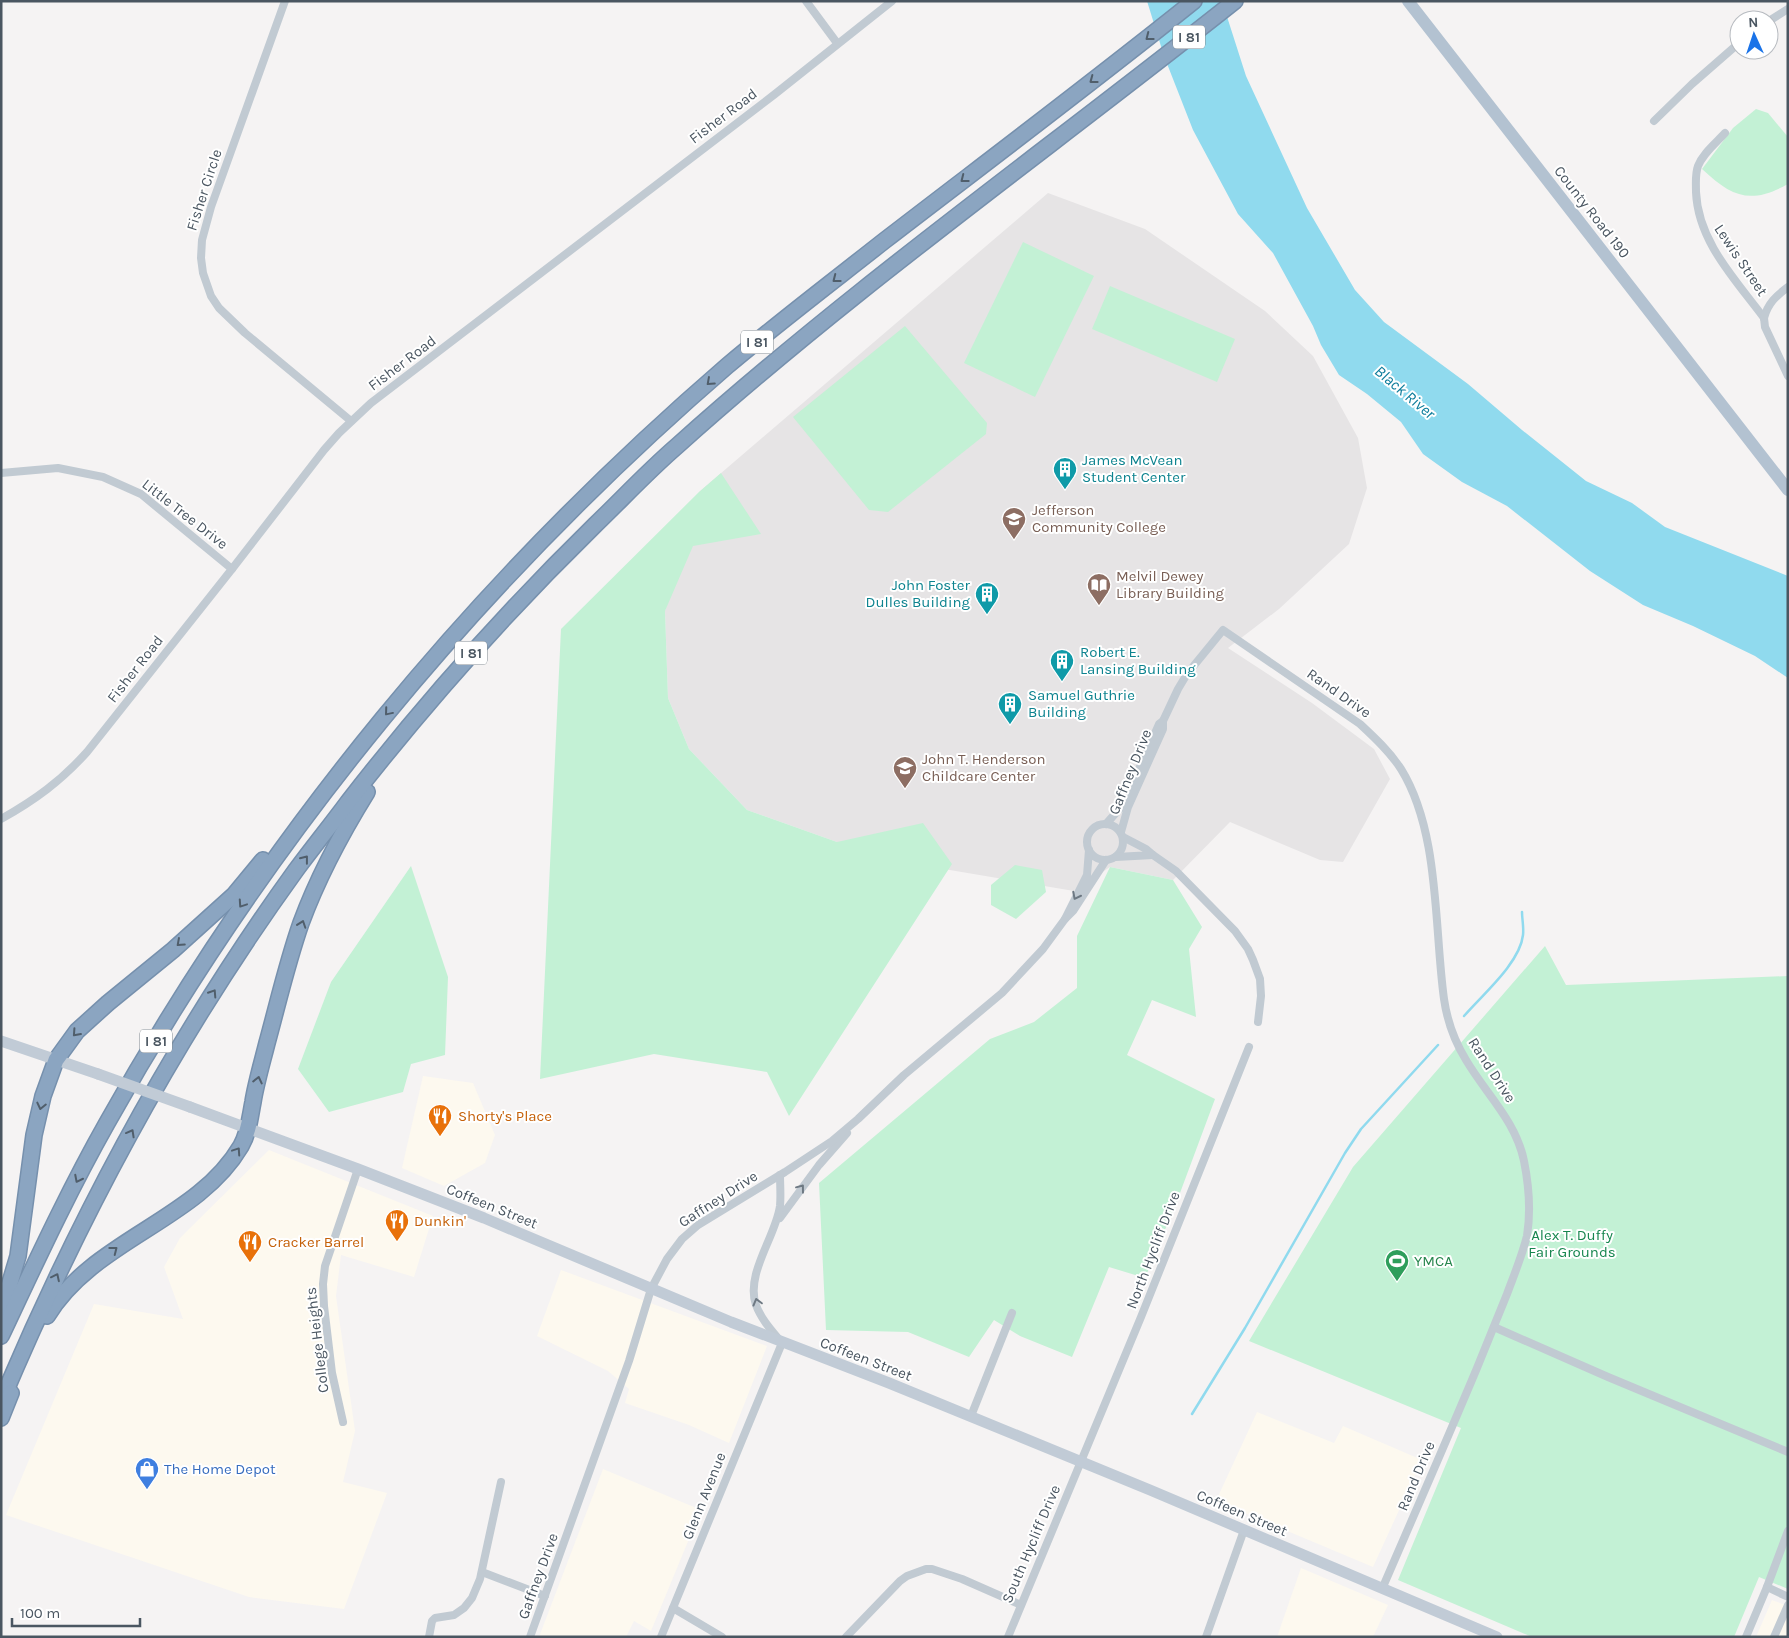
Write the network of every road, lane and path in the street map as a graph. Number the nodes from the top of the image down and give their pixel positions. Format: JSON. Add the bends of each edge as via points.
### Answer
{"nodes":[{"id":1,"x":285,"y":1,"type":"edge"},
{"id":2,"x":806,"y":1,"type":"edge"},
{"id":3,"x":892,"y":1,"type":"edge"},
{"id":4,"x":1194,"y":1,"type":"edge"},
{"id":5,"x":1235,"y":1,"type":"edge"},
{"id":6,"x":1408,"y":1,"type":"edge"},
{"id":7,"x":838,"y":43,"type":"junction"},
{"id":8,"x":1729,"y":52,"type":"edge"},
{"id":9,"x":1654,"y":121,"type":"dead end"},
{"id":10,"x":1725,"y":133,"type":"dead end"},
{"id":11,"x":1788,"y":287,"type":"edge"},
{"id":12,"x":1764,"y":318,"type":"junction"},
{"id":13,"x":1788,"y":376,"type":"edge"},
{"id":14,"x":350,"y":422,"type":"junction"},
{"id":15,"x":1,"y":473,"type":"edge"},
{"id":16,"x":1786,"y":485,"type":"edge"},
{"id":17,"x":232,"y":569,"type":"junction"},
{"id":18,"x":1223,"y":630,"type":"joint"},
{"id":19,"x":1163,"y":721,"type":"junction"},
{"id":20,"x":403,"y":733,"type":"junction"},
{"id":21,"x":343,"y":766,"type":"junction"},
{"id":22,"x":1,"y":819,"type":"edge"},
{"id":23,"x":1106,"y":824,"type":"junction"},
{"id":24,"x":1122,"y":835,"type":"junction"},
{"id":25,"x":1089,"y":850,"type":"junction"},
{"id":26,"x":1152,"y":855,"type":"junction"},
{"id":27,"x":1116,"y":857,"type":"junction"},
{"id":28,"x":1106,"y":860,"type":"junction"},
{"id":29,"x":1065,"y":919,"type":"junction"},
{"id":30,"x":1258,"y":1022,"type":"dead end"},
{"id":31,"x":1,"y":1041,"type":"edge"},
{"id":32,"x":1248,"y":1047,"type":"dead end"},
{"id":33,"x":56,"y":1060,"type":"junction"},
{"id":34,"x":858,"y":1119,"type":"junction"},
{"id":35,"x":249,"y":1128,"type":"junction"},
{"id":36,"x":358,"y":1169,"type":"junction"},
{"id":37,"x":780,"y":1175,"type":"junction"},
{"id":38,"x":773,"y":1228,"type":"junction"},
{"id":39,"x":651,"y":1289,"type":"junction"},
{"id":40,"x":1,"y":1313,"type":"edge"},
{"id":41,"x":1012,"y":1313,"type":"dead end"},
{"id":42,"x":1494,"y":1327,"type":"junction"},
{"id":43,"x":1,"y":1336,"type":"edge"},
{"id":44,"x":782,"y":1343,"type":"junction"},
{"id":45,"x":1,"y":1402,"type":"edge"},
{"id":46,"x":971,"y":1416,"type":"junction"},
{"id":47,"x":1,"y":1418,"type":"edge"},
{"id":48,"x":343,"y":1422,"type":"dead end"},
{"id":49,"x":1788,"y":1452,"type":"edge"},
{"id":50,"x":1080,"y":1462,"type":"junction"},
{"id":51,"x":501,"y":1482,"type":"dead end"},
{"id":52,"x":1244,"y":1530,"type":"junction"},
{"id":53,"x":1788,"y":1531,"type":"edge"},
{"id":54,"x":482,"y":1572,"type":"junction"},
{"id":55,"x":1767,"y":1587,"type":"junction"},
{"id":56,"x":1382,"y":1588,"type":"junction"},
{"id":57,"x":545,"y":1596,"type":"junction"},
{"id":58,"x":1788,"y":1597,"type":"edge"},
{"id":59,"x":1021,"y":1605,"type":"junction"},
{"id":60,"x":1788,"y":1605,"type":"edge"},
{"id":61,"x":673,"y":1608,"type":"junction"},
{"id":62,"x":429,"y":1637,"type":"edge"},
{"id":63,"x":530,"y":1637,"type":"edge"},
{"id":64,"x":661,"y":1637,"type":"edge"},
{"id":65,"x":722,"y":1637,"type":"edge"},
{"id":66,"x":846,"y":1637,"type":"edge"},
{"id":67,"x":1008,"y":1637,"type":"edge"},
{"id":68,"x":1206,"y":1637,"type":"edge"},
{"id":69,"x":1497,"y":1637,"type":"edge"},
{"id":70,"x":1746,"y":1637,"type":"edge"},
{"id":71,"x":1774,"y":1637,"type":"edge"}],
"edges":[{"from":1,"to":14,"type":"street","name":"Fisher Circle","via":[[211,207],[202,240],[202,266],[211,296],[219,308]]},
{"from":2,"to":7,"type":"street"},
{"from":3,"to":7,"type":"street","name":"Fisher Road"},
{"from":4,"to":21,"type":"highway","number":"I 81","one_way":true,"via":[[820,291],[642,442],[466,620]]},
{"from":5,"to":20,"type":"highway","number":"I 81","via":[[787,350],[672,449],[495,627]]},
{"from":6,"to":16,"type":"main road","name":"County Road 190"},
{"from":7,"to":14,"type":"street","name":"Fisher Road"},
{"from":8,"to":9,"type":"street"},
{"from":10,"to":12,"type":"street","name":"Lewis Street","via":[[1699,164],[1696,180],[1700,221],[1709,242]]},
{"from":11,"to":12,"type":"street","via":[[1774,298]]},
{"from":12,"to":13,"type":"street","name":"Lewis Street","via":[[1765,327]]},
{"from":14,"to":17,"type":"street","name":"Fisher Road","via":[[324,450]]},
{"from":15,"to":17,"type":"street","name":"Little Tree Drive","via":[[58,468],[103,477],[141,494]]},
{"from":17,"to":22,"type":"street","name":"Fisher Road","via":[[69,772]]},
{"from":18,"to":19,"type":"street","name":"Gaffney Drive","via":[[1187,674]]},
{"from":18,"to":42,"type":"street","name":"Rand Drive","via":[[1360,724],[1379,741],[1401,769],[1415,797],[1430,856],[1444,1001],[1451,1028],[1466,1060],[1510,1124],[1524,1158],[1529,1191],[1527,1233],[1522,1255]]},
{"from":19,"to":23,"type":"street","name":"Gaffney Drive","via":[[1123,805]]},
{"from":19,"to":24,"type":"street","name":"Gaffney Drive","via":[[1163,728],[1125,816]]},
{"from":35,"to":20,"type":"highway","one_way":true,"via":[[263,1057],[311,898],[335,845]]},
{"from":45,"to":20,"type":"highway","number":"I 81","one_way":true,"via":[[80,1228],[209,1000],[296,870]]},
{"from":21,"to":33,"type":"highway","one_way":true,"via":[[314,794],[234,895],[77,1031]]},
{"from":21,"to":43,"type":"highway","number":"I 81","one_way":true,"via":[[246,898],[186,990],[106,1125]]},
{"from":23,"to":24,"type":"street","via":[[1113,825]]},
{"from":23,"to":25,"type":"street","via":[[1098,825],[1090,832]]},
{"from":24,"to":26,"type":"street"},
{"from":24,"to":27,"type":"street","via":[[1122,848]]},
{"from":25,"to":28,"type":"street"},
{"from":25,"to":29,"type":"street","name":"Gaffney Drive","one_way":true,"via":[[1087,875]]},
{"from":26,"to":27,"type":"street"},
{"from":26,"to":30,"type":"street","via":[[1176,871],[1235,931],[1248,949],[1260,979]]},
{"from":27,"to":28,"type":"street"},
{"from":28,"to":29,"type":"street","name":"Gaffney Drive","via":[[1074,911]]},
{"from":29,"to":34,"type":"street","name":"Gaffney Drive","via":[[1043,949],[1002,993],[904,1075]]},
{"from":31,"to":33,"type":"main road","name":"Coffeen Street"},
{"from":32,"to":50,"type":"street","name":"North Hycliff Drive"},
{"from":33,"to":35,"type":"main road","name":"Coffeen Street","bridge":true},
{"from":33,"to":40,"type":"highway","one_way":true,"via":[[34,1135],[18,1256]]},
{"from":34,"to":37,"type":"street","name":"Gaffney Drive","via":[[832,1141]]},
{"from":38,"to":34,"type":"street","one_way":true,"via":[[819,1164]]},
{"from":35,"to":36,"type":"main road","name":"Coffeen Street"},
{"from":47,"to":35,"type":"highway","one_way":true,"via":[[33,1340],[55,1302],[120,1245],[206,1188],[223,1172],[242,1145]]},
{"from":36,"to":39,"type":"main road","name":"Coffeen Street"},
{"from":36,"to":48,"type":"street","name":"College Heights","via":[[325,1266],[323,1284],[332,1373]]},
{"from":37,"to":38,"type":"street","via":[[780,1207]]},
{"from":37,"to":39,"type":"street","name":"Gaffney Drive","via":[[692,1229],[667,1259]]},
{"from":44,"to":38,"type":"street","one_way":true,"via":[[756,1304],[754,1289],[757,1270]]},
{"from":39,"to":44,"type":"main road","name":"Coffeen Street"},
{"from":39,"to":57,"type":"street","name":"Gaffney Drive","via":[[629,1361]]},
{"from":41,"to":46,"type":"street"},
{"from":42,"to":49,"type":"street"},
{"from":42,"to":56,"type":"street","name":"Rand Drive"},
{"from":44,"to":46,"type":"main road","name":"Coffeen Street"},
{"from":44,"to":61,"type":"street","name":"Glenn Avenue"},
{"from":46,"to":50,"type":"main road","name":"Coffeen Street"},
{"from":50,"to":52,"type":"main road","name":"Coffeen Street"},
{"from":50,"to":59,"type":"street","name":"South Hycliff Drive"},
{"from":51,"to":54,"type":"street"},
{"from":52,"to":56,"type":"main road","name":"Coffeen Street"},
{"from":52,"to":68,"type":"street"},
{"from":53,"to":55,"type":"street"},
{"from":54,"to":57,"type":"street"},
{"from":54,"to":62,"type":"street","via":[[472,1598],[464,1608],[454,1615],[435,1618]]},
{"from":55,"to":58,"type":"street"},
{"from":55,"to":70,"type":"street"},
{"from":56,"to":69,"type":"main road","name":"Coffeen Street"},
{"from":57,"to":63,"type":"street","name":"Gaffney Drive"},
{"from":59,"to":66,"type":"street","via":[[962,1578],[926,1569],[900,1581]]},
{"from":59,"to":67,"type":"street","name":"South Hycliff Drive"},
{"from":60,"to":71,"type":"street"},
{"from":61,"to":64,"type":"street","name":"Glenn Avenue"},
{"from":61,"to":65,"type":"street"}]}
